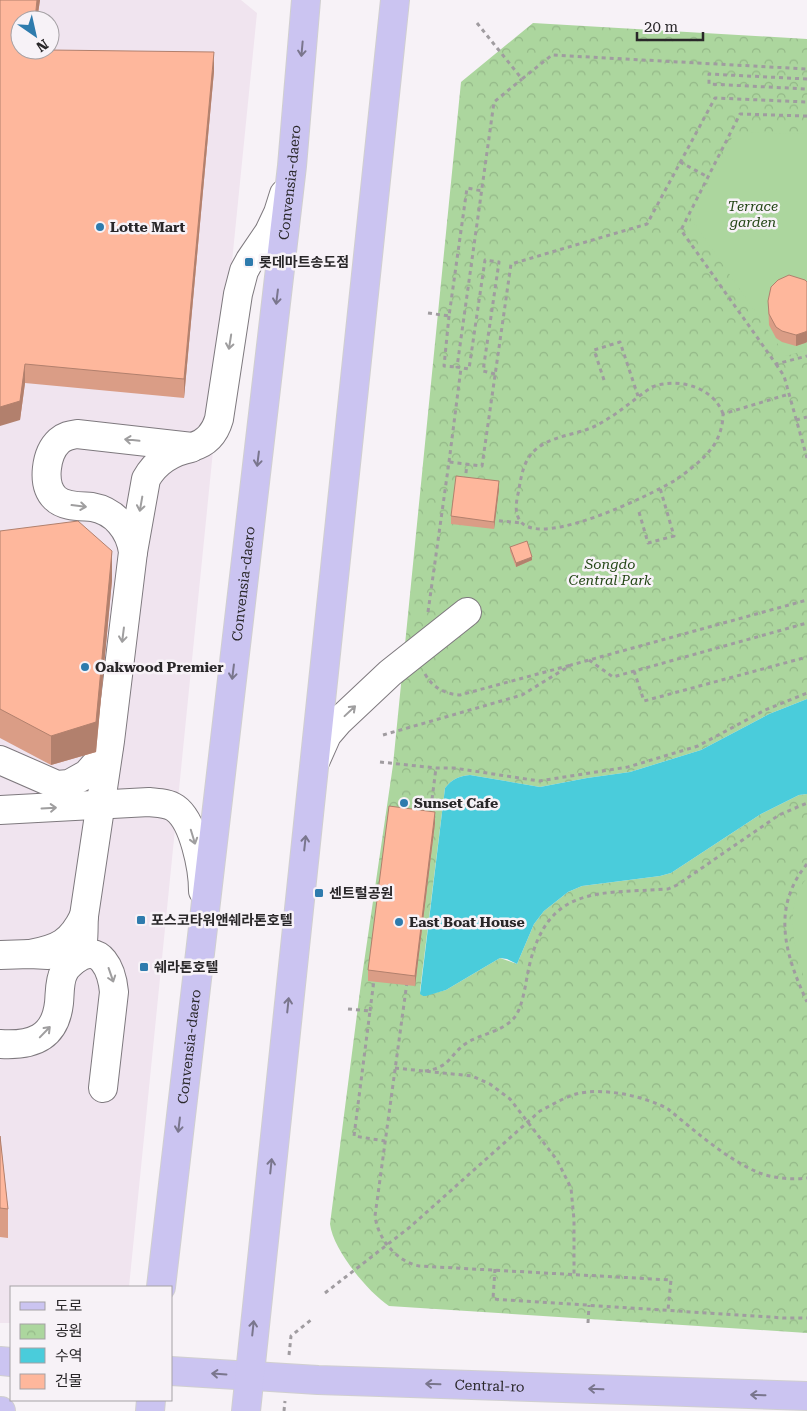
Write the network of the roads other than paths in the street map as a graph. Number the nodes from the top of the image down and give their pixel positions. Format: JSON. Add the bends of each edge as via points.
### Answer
{"nodes":[{"id":1,"x":306,"y":0,"type":"edge"},
{"id":2,"x":395,"y":0,"type":"edge"},
{"id":3,"x":292,"y":166,"type":"junction"},
{"id":4,"x":192,"y":447,"type":"junction"},
{"id":5,"x":133,"y":552,"type":"junction"},
{"id":6,"x":467,"y":612,"type":"dead end"},
{"id":7,"x":110,"y":741,"type":"junction"},
{"id":8,"x":0,"y":760,"type":"edge"},
{"id":9,"x":313,"y":766,"type":"junction"},
{"id":10,"x":102,"y":805,"type":"junction"},
{"id":11,"x":168,"y":805,"type":"junction"},
{"id":12,"x":0,"y":810,"type":"edge"},
{"id":13,"x":84,"y":916,"type":"junction"},
{"id":14,"x":203,"y":927,"type":"junction"},
{"id":15,"x":30,"y":954,"type":"junction"},
{"id":16,"x":0,"y":955,"type":"edge"},
{"id":17,"x":69,"y":968,"type":"junction"},
{"id":18,"x":0,"y":1044,"type":"edge"},
{"id":19,"x":102,"y":1088,"type":"dead end"},
{"id":20,"x":161,"y":1286,"type":"edge"},
{"id":21,"x":172,"y":1371,"type":"edge"},
{"id":22,"x":248,"y":1376,"type":"junction"},
{"id":23,"x":807,"y":1396,"type":"edge"},
{"id":24,"x":246,"y":1411,"type":"edge"}],
"edges":[{"from":1,"to":3,"type":"main road","name":"Convensia-daero","one_way":true},
{"from":2,"to":9,"type":"main road"},
{"from":3,"to":4,"type":"street","one_way":true,"via":[[278,213],[244,271],[216,429],[206,441]]},
{"from":3,"to":14,"type":"main road","name":"Convensia-daero","one_way":true},
{"from":4,"to":5,"type":"street","one_way":true,"via":[[166,457],[151,470],[144,488]]},
{"from":4,"to":5,"type":"street","one_way":true,"via":[[77,434],[67,436],[54,447],[47,469],[54,498],[107,512],[128,532]]},
{"from":5,"to":7,"type":"street","one_way":true},
{"from":9,"to":6,"type":"street","one_way":true,"via":[[327,735],[339,721],[390,674]]},
{"from":7,"to":8,"type":"street","via":[[108,750],[96,765],[69,784],[56,786]]},
{"from":7,"to":10,"type":"street"},
{"from":7,"to":11,"type":"street","via":[[112,760],[125,783]]},
{"from":22,"to":9,"type":"main road","one_way":true},
{"from":10,"to":11,"type":"street","via":[[149,802]]},
{"from":12,"to":10,"type":"street","one_way":true},
{"from":10,"to":13,"type":"street"},
{"from":11,"to":14,"type":"street","one_way":true,"via":[[184,816],[190,827],[203,883]]},
{"from":13,"to":15,"type":"street","via":[[74,934],[65,942],[51,950]]},
{"from":13,"to":17,"type":"street","via":[[82,948]]},
{"from":14,"to":20,"type":"main road","name":"Convensia-daero","one_way":true},
{"from":15,"to":16,"type":"street"},
{"from":15,"to":17,"type":"street","via":[[47,955]]},
{"from":18,"to":17,"type":"street","one_way":true,"via":[[32,1042],[48,1029],[57,1014]]},
{"from":17,"to":19,"type":"street","one_way":true,"via":[[86,954],[97,956],[107,966],[113,980]]},
{"from":22,"to":21,"type":"main road","name":"Central-ro","one_way":true},
{"from":23,"to":22,"type":"main road","name":"Central-ro","one_way":true},
{"from":22,"to":24,"type":"main road"}]}
